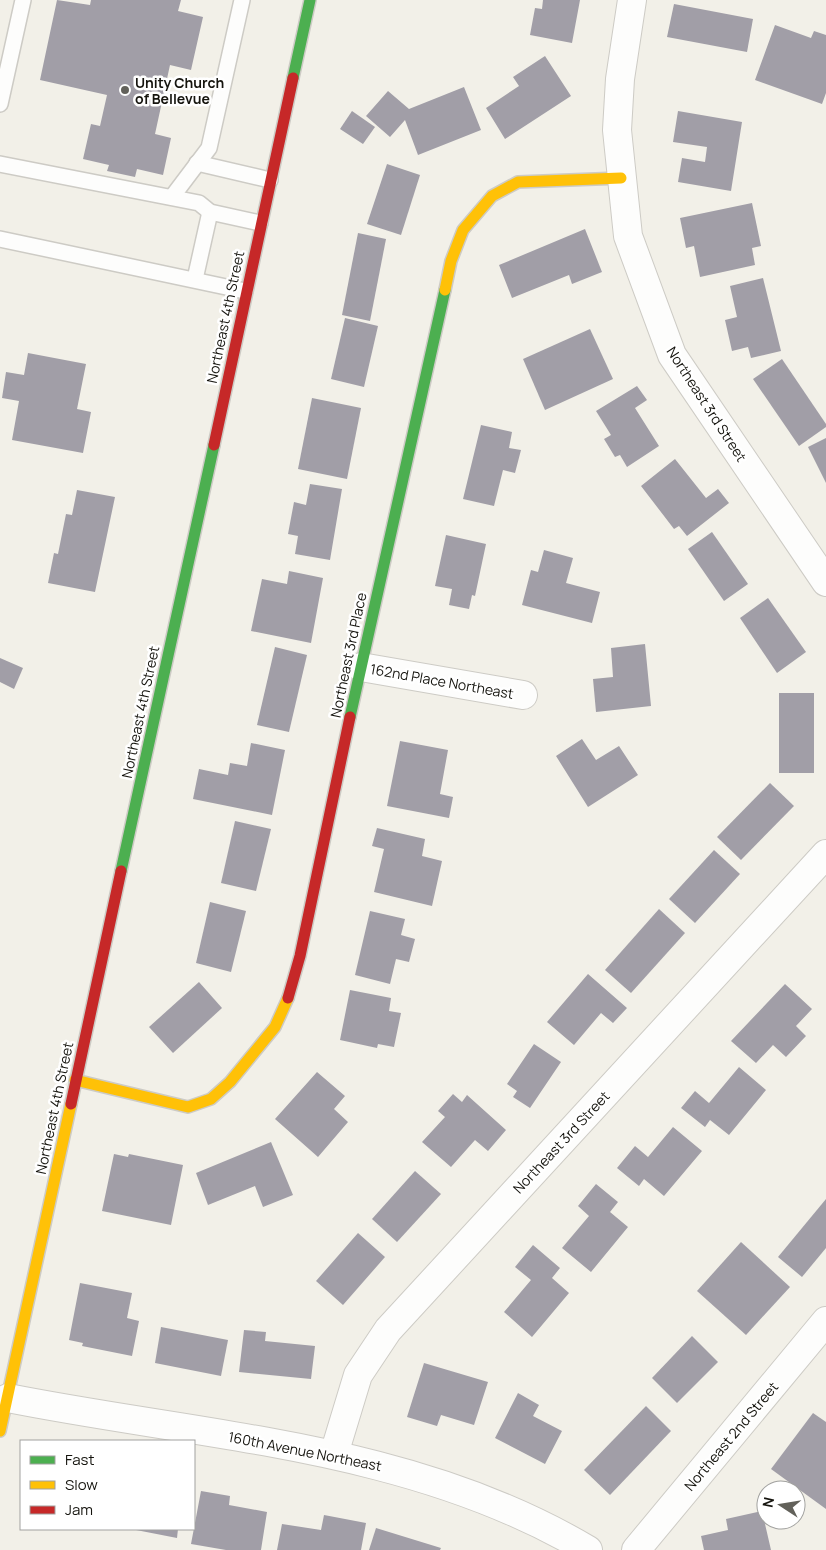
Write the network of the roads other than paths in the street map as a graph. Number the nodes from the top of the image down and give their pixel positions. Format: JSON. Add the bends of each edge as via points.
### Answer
{"nodes":[{"id":1,"x":23,"y":0,"type":"edge"},
{"id":2,"x":242,"y":0,"type":"edge"},
{"id":3,"x":310,"y":0,"type":"edge"},
{"id":4,"x":632,"y":0,"type":"edge"},
{"id":5,"x":0,"y":104,"type":"edge"},
{"id":6,"x":197,"y":163,"type":"junction"},
{"id":7,"x":0,"y":164,"type":"edge"},
{"id":8,"x":620,"y":178,"type":"junction"},
{"id":9,"x":270,"y":180,"type":"junction"},
{"id":10,"x":172,"y":197,"type":"junction"},
{"id":11,"x":210,"y":212,"type":"junction"},
{"id":12,"x":260,"y":223,"type":"junction"},
{"id":13,"x":0,"y":239,"type":"edge"},
{"id":14,"x":195,"y":279,"type":"junction"},
{"id":15,"x":245,"y":291,"type":"junction"},
{"id":16,"x":826,"y":582,"type":"edge"},
{"id":17,"x":361,"y":667,"type":"junction"},
{"id":18,"x":523,"y":695,"type":"dead end"},
{"id":19,"x":826,"y":854,"type":"edge"},
{"id":20,"x":75,"y":1080,"type":"junction"},
{"id":21,"x":826,"y":1321,"type":"edge"},
{"id":22,"x":8,"y":1398,"type":"junction"},
{"id":23,"x":0,"y":1431,"type":"edge"},
{"id":24,"x":334,"y":1454,"type":"junction"},
{"id":25,"x":588,"y":1550,"type":"edge"},
{"id":26,"x":636,"y":1550,"type":"edge"}],
"edges":[{"from":1,"to":5,"type":"lane"},
{"from":2,"to":6,"type":"lane","via":[[209,148]]},
{"from":3,"to":9,"type":"street","name":"Northeast 4th Street"},
{"from":4,"to":8,"type":"street","name":"Northeast 3rd Street","via":[[620,79],[617,130]]},
{"from":6,"to":9,"type":"lane"},
{"from":6,"to":10,"type":"lane"},
{"from":7,"to":10,"type":"lane"},
{"from":8,"to":16,"type":"street","name":"Northeast 3rd Street","via":[[628,236],[672,354]]},
{"from":8,"to":17,"type":"street","name":"Northeast 3rd Place","via":[[518,182],[492,196],[463,230],[451,261]]},
{"from":9,"to":12,"type":"street","name":"Northeast 4th Street"},
{"from":10,"to":11,"type":"lane","via":[[199,203]]},
{"from":11,"to":12,"type":"lane"},
{"from":11,"to":14,"type":"lane"},
{"from":12,"to":15,"type":"street","name":"Northeast 4th Street"},
{"from":13,"to":14,"type":"lane"},
{"from":14,"to":15,"type":"lane"},
{"from":15,"to":20,"type":"street","name":"Northeast 4th Street"},
{"from":17,"to":18,"type":"street","name":"162nd Place Northeast"},
{"from":17,"to":20,"type":"street","name":"Northeast 3rd Place","via":[[300,956],[287,1003],[275,1027],[230,1082],[211,1099],[188,1107]]},
{"from":19,"to":24,"type":"street","name":"Northeast 3rd Street","via":[[388,1330],[358,1375]]},
{"from":20,"to":22,"type":"street","name":"Northeast 4th Street"},
{"from":21,"to":26,"type":"street","name":"Northeast 2nd Street"},
{"from":22,"to":23,"type":"street","name":"Northeast 4th Street"},
{"from":22,"to":24,"type":"street","name":"160th Avenue Northeast"},
{"from":24,"to":25,"type":"street","name":"160th Avenue Northeast","via":[[419,1476],[475,1496],[550,1528]]}]}
